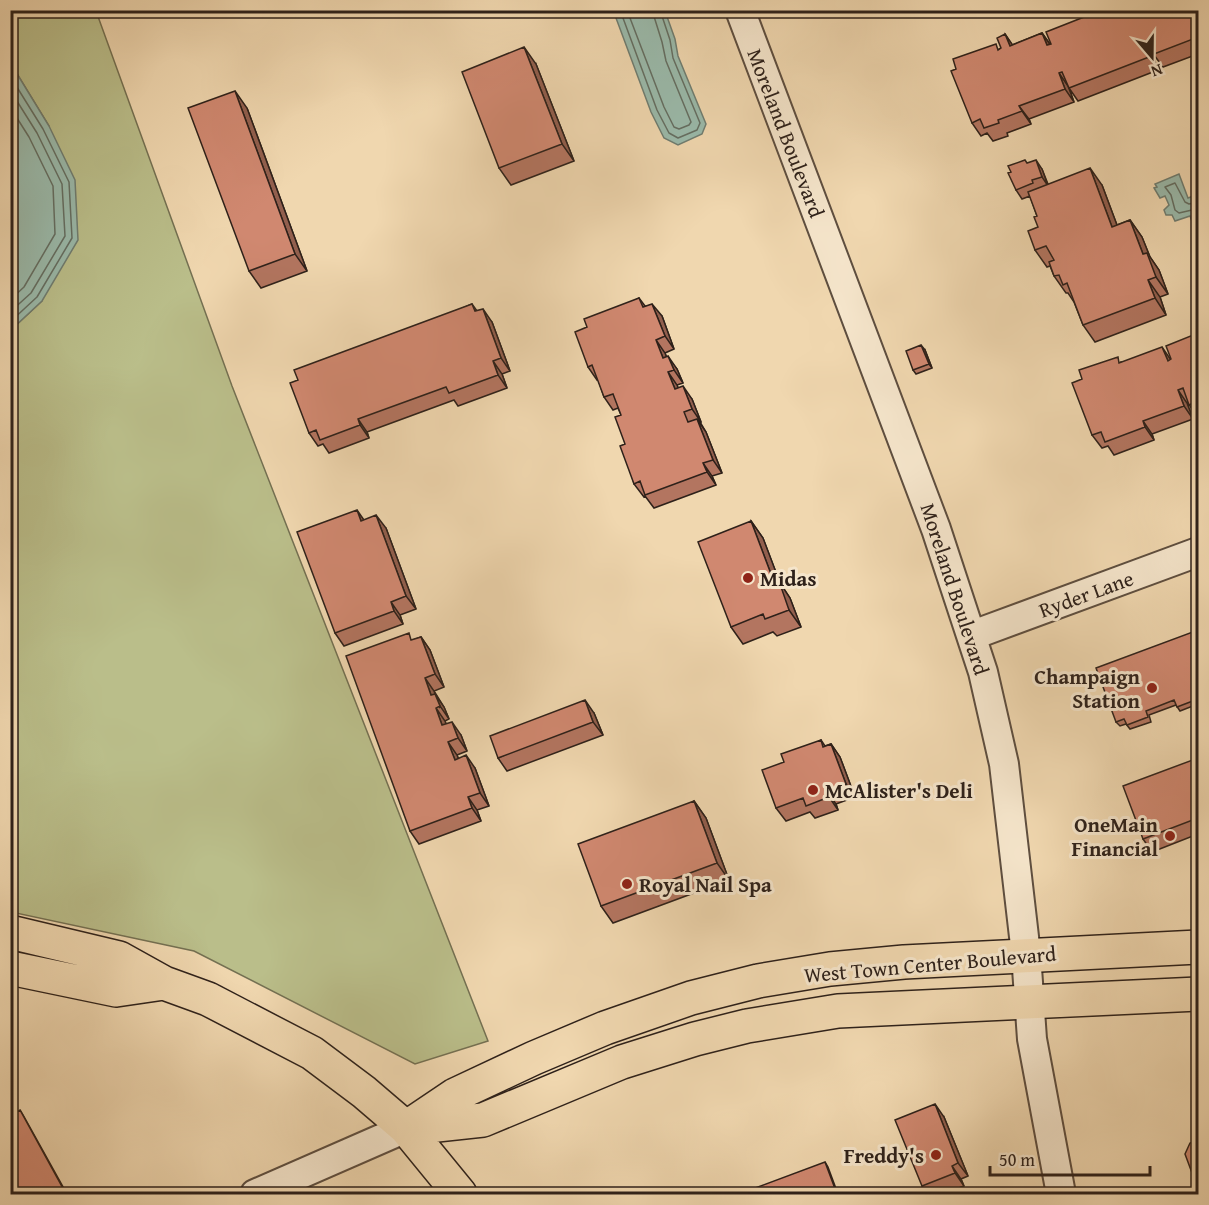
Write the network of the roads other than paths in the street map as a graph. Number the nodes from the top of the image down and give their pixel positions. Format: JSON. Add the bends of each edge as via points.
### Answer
{"nodes":[{"id":1,"x":740,"y":10,"type":"edge"},
{"id":2,"x":1198,"y":552,"type":"edge"},
{"id":3,"x":973,"y":635,"type":"junction"},
{"id":4,"x":10,"y":932,"type":"edge"},
{"id":5,"x":1198,"y":947,"type":"edge"},
{"id":6,"x":1026,"y":954,"type":"junction"},
{"id":7,"x":10,"y":968,"type":"edge"},
{"id":8,"x":164,"y":983,"type":"junction"},
{"id":9,"x":1198,"y":994,"type":"edge"},
{"id":10,"x":1028,"y":1003,"type":"junction"},
{"id":11,"x":406,"y":1128,"type":"junction"},
{"id":12,"x":255,"y":1194,"type":"edge"},
{"id":13,"x":460,"y":1194,"type":"edge"},
{"id":14,"x":1060,"y":1194,"type":"edge"}],
"edges":[{"from":1,"to":3,"type":"street","name":"Moreland Boulevard"},
{"from":2,"to":3,"type":"street","name":"Ryder Lane"},
{"from":3,"to":6,"type":"street","name":"Moreland Boulevard","via":[[1004,764]]},
{"from":4,"to":8,"type":"main road","via":[[118,958]]},
{"from":5,"to":6,"type":"main road","name":"West Town Center Boulevard"},
{"from":6,"to":10,"type":"street","name":"Moreland Boulevard"},
{"from":6,"to":11,"type":"main road","name":"West Town Center Boulevard","via":[[830,969],[691,998],[534,1058],[455,1095]]},
{"from":7,"to":8,"type":"main road","via":[[116,990]]},
{"from":8,"to":11,"type":"main road","via":[[208,999],[312,1053]]},
{"from":9,"to":10,"type":"main road","name":"West Town Center Boulevard"},
{"from":10,"to":11,"type":"main road","name":"West Town Center Boulevard","via":[[838,1011],[747,1026],[622,1062],[483,1120]]},
{"from":10,"to":14,"type":"street","name":"Moreland Boulevard"},
{"from":11,"to":12,"type":"street","name":"West Town Center Boulevard"},
{"from":11,"to":13,"type":"main road"}]}
